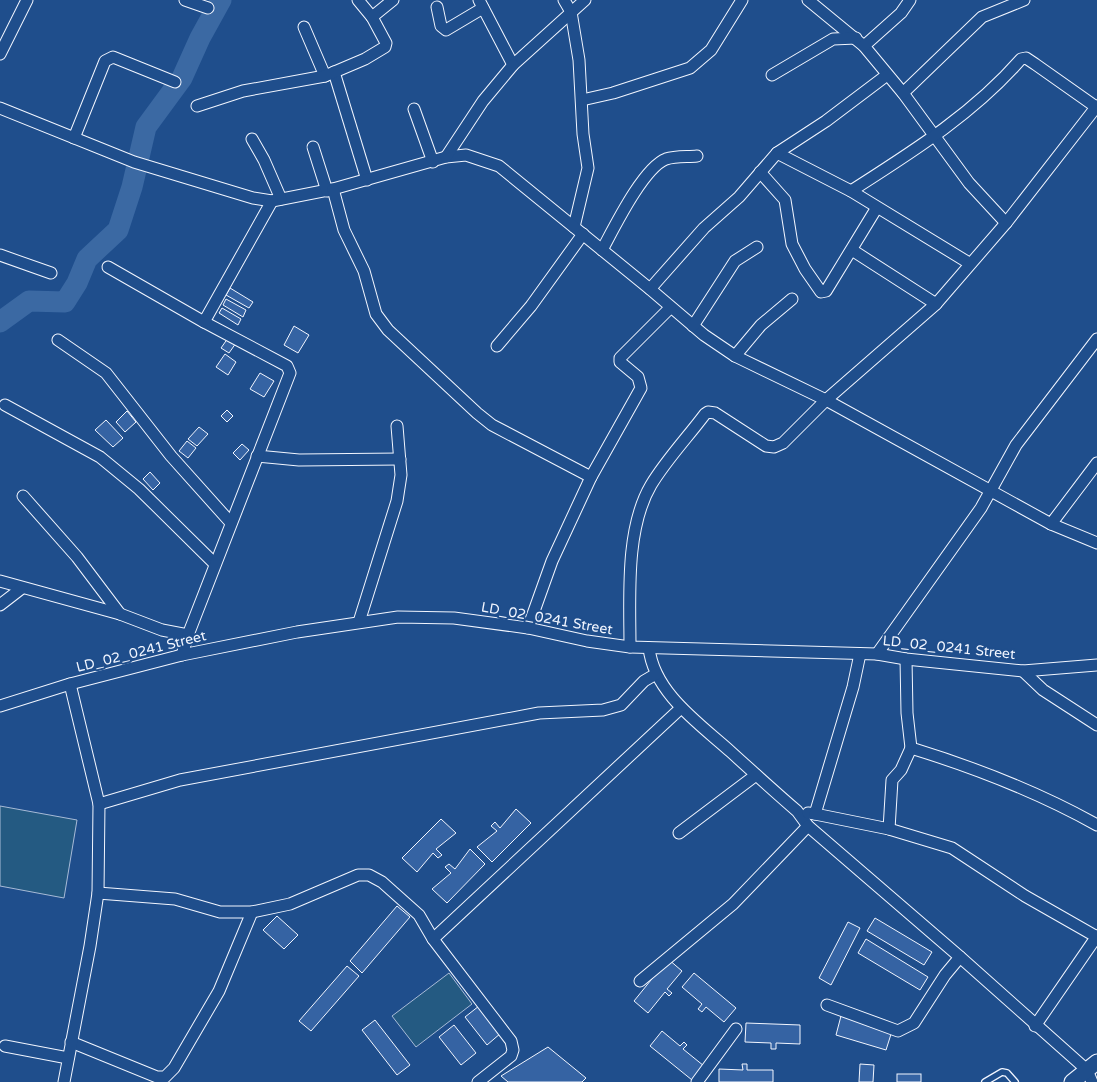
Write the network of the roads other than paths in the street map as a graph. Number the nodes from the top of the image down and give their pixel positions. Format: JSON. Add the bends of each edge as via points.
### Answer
{"nodes":[{"id":1,"x":27,"y":0,"type":"edge"},
{"id":2,"x":186,"y":0,"type":"edge"},
{"id":3,"x":358,"y":0,"type":"edge"},
{"id":4,"x":393,"y":0,"type":"edge"},
{"id":5,"x":564,"y":0,"type":"edge"},
{"id":6,"x":585,"y":0,"type":"edge"},
{"id":7,"x":742,"y":0,"type":"edge"},
{"id":8,"x":910,"y":0,"type":"edge"},
{"id":9,"x":1024,"y":0,"type":"edge"},
{"id":10,"x":815,"y":2,"type":"edge"},
{"id":11,"x":481,"y":4,"type":"edge"},
{"id":12,"x":437,"y":7,"type":"dead end"},
{"id":13,"x":208,"y":8,"type":"dead end"},
{"id":14,"x":571,"y":12,"type":"junction"},
{"id":15,"x":372,"y":17,"type":"junction"},
{"id":16,"x":304,"y":27,"type":"dead end"},
{"id":17,"x":860,"y":42,"type":"junction"},
{"id":18,"x":0,"y":54,"type":"edge"},
{"id":19,"x":512,"y":64,"type":"junction"},
{"id":20,"x":329,"y":74,"type":"junction"},
{"id":21,"x":772,"y":75,"type":"dead end"},
{"id":22,"x":887,"y":75,"type":"junction"},
{"id":23,"x":175,"y":82,"type":"dead end"},
{"id":24,"x":903,"y":93,"type":"junction"},
{"id":25,"x":582,"y":100,"type":"junction"},
{"id":26,"x":197,"y":106,"type":"dead end"},
{"id":27,"x":1097,"y":106,"type":"edge"},
{"id":28,"x":0,"y":108,"type":"edge"},
{"id":29,"x":414,"y":110,"type":"dead end"},
{"id":30,"x":74,"y":138,"type":"junction"},
{"id":31,"x":934,"y":138,"type":"junction"},
{"id":32,"x":252,"y":139,"type":"dead end"},
{"id":33,"x":313,"y":146,"type":"dead end"},
{"id":34,"x":777,"y":152,"type":"junction"},
{"id":35,"x":697,"y":156,"type":"dead end"},
{"id":36,"x":446,"y":157,"type":"junction"},
{"id":37,"x":433,"y":162,"type":"junction"},
{"id":38,"x":760,"y":172,"type":"junction"},
{"id":39,"x":367,"y":180,"type":"junction"},
{"id":40,"x":330,"y":190,"type":"junction"},
{"id":41,"x":850,"y":191,"type":"junction"},
{"id":42,"x":276,"y":200,"type":"junction"},
{"id":43,"x":876,"y":209,"type":"junction"},
{"id":44,"x":1006,"y":223,"type":"junction"},
{"id":45,"x":578,"y":230,"type":"junction"},
{"id":46,"x":757,"y":247,"type":"dead end"},
{"id":47,"x":602,"y":250,"type":"junction"},
{"id":48,"x":852,"y":250,"type":"junction"},
{"id":49,"x":0,"y":255,"type":"edge"},
{"id":50,"x":969,"y":264,"type":"junction"},
{"id":51,"x":108,"y":268,"type":"dead end"},
{"id":52,"x":51,"y":273,"type":"dead end"},
{"id":53,"x":650,"y":289,"type":"junction"},
{"id":54,"x":792,"y":299,"type":"dead end"},
{"id":55,"x":936,"y":304,"type":"junction"},
{"id":56,"x":670,"y":308,"type":"junction"},
{"id":57,"x":204,"y":322,"type":"junction"},
{"id":58,"x":693,"y":326,"type":"junction"},
{"id":59,"x":1097,"y":339,"type":"edge"},
{"id":60,"x":58,"y":340,"type":"dead end"},
{"id":61,"x":497,"y":346,"type":"dead end"},
{"id":62,"x":735,"y":356,"type":"junction"},
{"id":63,"x":826,"y":400,"type":"junction"},
{"id":64,"x":5,"y":404,"type":"dead end"},
{"id":65,"x":397,"y":426,"type":"dead end"},
{"id":66,"x":257,"y":456,"type":"junction"},
{"id":67,"x":400,"y":459,"type":"junction"},
{"id":68,"x":1097,"y":463,"type":"edge"},
{"id":69,"x":591,"y":477,"type":"junction"},
{"id":70,"x":990,"y":489,"type":"junction"},
{"id":71,"x":23,"y":496,"type":"dead end"},
{"id":72,"x":230,"y":523,"type":"junction"},
{"id":73,"x":1051,"y":524,"type":"junction"},
{"id":74,"x":1097,"y":543,"type":"edge"},
{"id":75,"x":215,"y":564,"type":"junction"},
{"id":76,"x":0,"y":581,"type":"edge"},
{"id":77,"x":22,"y":588,"type":"junction"},
{"id":78,"x":0,"y":605,"type":"edge"},
{"id":79,"x":120,"y":614,"type":"junction"},
{"id":80,"x":359,"y":622,"type":"junction"},
{"id":81,"x":528,"y":628,"type":"junction"},
{"id":82,"x":188,"y":635,"type":"junction"},
{"id":83,"x":630,"y":647,"type":"junction"},
{"id":84,"x":648,"y":648,"type":"junction"},
{"id":85,"x":860,"y":654,"type":"junction"},
{"id":86,"x":877,"y":654,"type":"junction"},
{"id":87,"x":182,"y":655,"type":"junction"},
{"id":88,"x":906,"y":659,"type":"junction"},
{"id":89,"x":1097,"y":665,"type":"edge"},
{"id":90,"x":1023,"y":671,"type":"junction"},
{"id":91,"x":656,"y":674,"type":"junction"},
{"id":92,"x":70,"y":684,"type":"junction"},
{"id":93,"x":0,"y":706,"type":"edge"},
{"id":94,"x":681,"y":708,"type":"junction"},
{"id":95,"x":1097,"y":725,"type":"edge"},
{"id":96,"x":911,"y":748,"type":"junction"},
{"id":97,"x":756,"y":775,"type":"junction"},
{"id":98,"x":99,"y":804,"type":"junction"},
{"id":99,"x":797,"y":812,"type":"junction"},
{"id":100,"x":815,"y":814,"type":"junction"},
{"id":101,"x":1097,"y":825,"type":"edge"},
{"id":102,"x":808,"y":826,"type":"junction"},
{"id":103,"x":889,"y":829,"type":"junction"},
{"id":104,"x":679,"y":834,"type":"dead end"},
{"id":105,"x":98,"y":893,"type":"junction"},
{"id":106,"x":252,"y":912,"type":"junction"},
{"id":107,"x":1097,"y":937,"type":"edge"},
{"id":108,"x":433,"y":939,"type":"junction"},
{"id":109,"x":960,"y":957,"type":"junction"},
{"id":110,"x":640,"y":981,"type":"dead end"},
{"id":111,"x":827,"y":1005,"type":"dead end"},
{"id":112,"x":1035,"y":1026,"type":"junction"},
{"id":113,"x":736,"y":1029,"type":"dead end"},
{"id":114,"x":71,"y":1042,"type":"junction"},
{"id":115,"x":5,"y":1046,"type":"dead end"},
{"id":116,"x":68,"y":1058,"type":"junction"},
{"id":117,"x":1092,"y":1071,"type":"edge"},
{"id":118,"x":64,"y":1082,"type":"edge"},
{"id":119,"x":478,"y":1082,"type":"edge"},
{"id":120,"x":697,"y":1082,"type":"edge"},
{"id":121,"x":985,"y":1082,"type":"edge"},
{"id":122,"x":1016,"y":1082,"type":"edge"},
{"id":123,"x":1072,"y":1082,"type":"edge"}],
"edges":[{"from":1,"to":18,"type":"street"},
{"from":2,"to":13,"type":"street"},
{"from":3,"to":15,"type":"street"},
{"from":4,"to":15,"type":"street"},
{"from":5,"to":14,"type":"street"},
{"from":6,"to":14,"type":"street"},
{"from":7,"to":25,"type":"street","via":[[711,50],[690,68]]},
{"from":8,"to":17,"type":"street","via":[[901,12]]},
{"from":9,"to":24,"type":"street","via":[[982,17]]},
{"from":10,"to":17,"type":"street"},
{"from":11,"to":12,"type":"street","via":[[446,30],[441,26]]},
{"from":11,"to":19,"type":"street"},
{"from":14,"to":19,"type":"street"},
{"from":14,"to":25,"type":"street"},
{"from":15,"to":20,"type":"street","via":[[386,39],[385,47]]},
{"from":16,"to":20,"type":"street"},
{"from":17,"to":21,"type":"street","via":[[833,38]]},
{"from":17,"to":22,"type":"street"},
{"from":19,"to":36,"type":"street"},
{"from":20,"to":26,"type":"street","via":[[243,91]]},
{"from":20,"to":39,"type":"street"},
{"from":22,"to":24,"type":"street"},
{"from":22,"to":34,"type":"street","via":[[826,121]]},
{"from":23,"to":30,"type":"street","via":[[109,58]]},
{"from":24,"to":31,"type":"street"},
{"from":25,"to":45,"type":"street","via":[[588,168]]},
{"from":27,"to":31,"type":"street","via":[[1026,58],[1021,59],[968,112]]},
{"from":27,"to":44,"type":"street"},
{"from":28,"to":30,"type":"street"},
{"from":29,"to":37,"type":"street"},
{"from":30,"to":42,"type":"street","via":[[146,166],[253,198]]},
{"from":31,"to":41,"type":"street"},
{"from":31,"to":44,"type":"street"},
{"from":32,"to":42,"type":"street","via":[[264,160]]},
{"from":33,"to":40,"type":"street"},
{"from":34,"to":38,"type":"street"},
{"from":34,"to":41,"type":"street"},
{"from":35,"to":47,"type":"street","via":[[668,158],[656,164],[624,210]]},
{"from":36,"to":37,"type":"street"},
{"from":36,"to":45,"type":"street","via":[[466,155],[499,166]]},
{"from":37,"to":39,"type":"street"},
{"from":38,"to":48,"type":"street","via":[[785,200],[792,244],[818,290],[826,291]]},
{"from":38,"to":53,"type":"street"},
{"from":39,"to":40,"type":"street"},
{"from":40,"to":42,"type":"street"},
{"from":40,"to":69,"type":"street","via":[[344,230],[364,271],[376,314],[388,330],[484,419]]},
{"from":41,"to":43,"type":"street"},
{"from":42,"to":57,"type":"street"},
{"from":43,"to":48,"type":"street"},
{"from":43,"to":50,"type":"street"},
{"from":44,"to":50,"type":"street"},
{"from":45,"to":47,"type":"street"},
{"from":45,"to":61,"type":"street","via":[[530,306]]},
{"from":46,"to":58,"type":"street","via":[[735,261]]},
{"from":47,"to":53,"type":"street"},
{"from":48,"to":55,"type":"street"},
{"from":49,"to":52,"type":"street"},
{"from":50,"to":55,"type":"street"},
{"from":51,"to":57,"type":"street"},
{"from":53,"to":56,"type":"street"},
{"from":54,"to":62,"type":"street","via":[[761,325]]},
{"from":55,"to":63,"type":"street"},
{"from":56,"to":58,"type":"street"},
{"from":56,"to":69,"type":"street","via":[[620,358],[620,362],[638,377],[641,388]]},
{"from":57,"to":66,"type":"street","via":[[289,369],[288,383]]},
{"from":58,"to":62,"type":"street"},
{"from":59,"to":70,"type":"street","via":[[1016,445]]},
{"from":60,"to":72,"type":"street","via":[[106,373],[171,456]]},
{"from":62,"to":63,"type":"street"},
{"from":63,"to":70,"type":"street"},
{"from":63,"to":83,"type":"street","via":[[783,443],[774,447],[766,446],[715,413],[704,414],[651,485],[644,501],[634,537]]},
{"from":64,"to":75,"type":"street","via":[[100,457],[139,489]]},
{"from":65,"to":67,"type":"street"},
{"from":66,"to":67,"type":"street","via":[[299,460]]},
{"from":66,"to":72,"type":"street"},
{"from":67,"to":80,"type":"street","via":[[397,502]]},
{"from":68,"to":73,"type":"street"},
{"from":69,"to":81,"type":"street","via":[[552,561]]},
{"from":70,"to":73,"type":"street"},
{"from":70,"to":86,"type":"street","via":[[981,508]]},
{"from":71,"to":79,"type":"street","via":[[77,557]]},
{"from":72,"to":75,"type":"street"},
{"from":73,"to":74,"type":"street"},
{"from":75,"to":82,"type":"street"},
{"from":76,"to":77,"type":"street"},
{"from":77,"to":78,"type":"street"},
{"from":77,"to":79,"type":"street"},
{"from":79,"to":82,"type":"street","via":[[162,630]]},
{"from":80,"to":81,"type":"street","name":"LD_02_0241 Street","via":[[398,617],[454,618]]},
{"from":80,"to":87,"type":"street","name":"LD_02_0241 Street"},
{"from":81,"to":83,"type":"street","name":"LD_02_0241 Street"},
{"from":82,"to":87,"type":"street"},
{"from":83,"to":84,"type":"street","name":"LD_02_0241 Street"},
{"from":84,"to":85,"type":"street","name":"LD_02_0241 Street"},
{"from":84,"to":91,"type":"street"},
{"from":85,"to":86,"type":"street","name":"LD_02_0241 Street"},
{"from":85,"to":100,"type":"street"},
{"from":86,"to":88,"type":"street","name":"LD_02_0241 Street"},
{"from":87,"to":92,"type":"street","name":"LD_02_0241 Street"},
{"from":88,"to":90,"type":"street","name":"LD_02_0241 Street"},
{"from":88,"to":96,"type":"street","via":[[906,713]]},
{"from":89,"to":90,"type":"street","name":"LD_02_0241 Street"},
{"from":90,"to":95,"type":"street","via":[[1043,690]]},
{"from":91,"to":94,"type":"street"},
{"from":91,"to":98,"type":"street","via":[[621,705],[603,710],[539,713],[180,780]]},
{"from":92,"to":93,"type":"street","name":"LD_02_0241 Street"},
{"from":92,"to":98,"type":"street"},
{"from":94,"to":97,"type":"street"},
{"from":94,"to":108,"type":"street"},
{"from":96,"to":101,"type":"street","via":[[1025,788]]},
{"from":96,"to":103,"type":"street","via":[[892,780]]},
{"from":97,"to":99,"type":"street"},
{"from":97,"to":104,"type":"street"},
{"from":98,"to":105,"type":"street"},
{"from":99,"to":100,"type":"street"},
{"from":99,"to":102,"type":"street"},
{"from":100,"to":103,"type":"street"},
{"from":102,"to":109,"type":"street"},
{"from":102,"to":110,"type":"street","via":[[733,904]]},
{"from":103,"to":107,"type":"street","via":[[952,848],[1025,896]]},
{"from":105,"to":106,"type":"street","via":[[175,900],[220,912]]},
{"from":105,"to":114,"type":"street"},
{"from":106,"to":108,"type":"street","via":[[290,904],[358,876],[370,875],[419,915]]},
{"from":106,"to":114,"type":"street","via":[[219,991],[174,1068],[165,1077],[157,1077]]},
{"from":107,"to":112,"type":"street"},
{"from":108,"to":119,"type":"street","via":[[511,1040],[511,1056]]},
{"from":109,"to":111,"type":"street","via":[[908,1028],[898,1031]]},
{"from":109,"to":112,"type":"street"},
{"from":112,"to":117,"type":"street"},
{"from":113,"to":120,"type":"street"},
{"from":114,"to":116,"type":"street"},
{"from":115,"to":116,"type":"street"},
{"from":116,"to":118,"type":"street"},
{"from":117,"to":123,"type":"main road"},
{"from":121,"to":122,"type":"lane","via":[[1002,1072]]}]}
